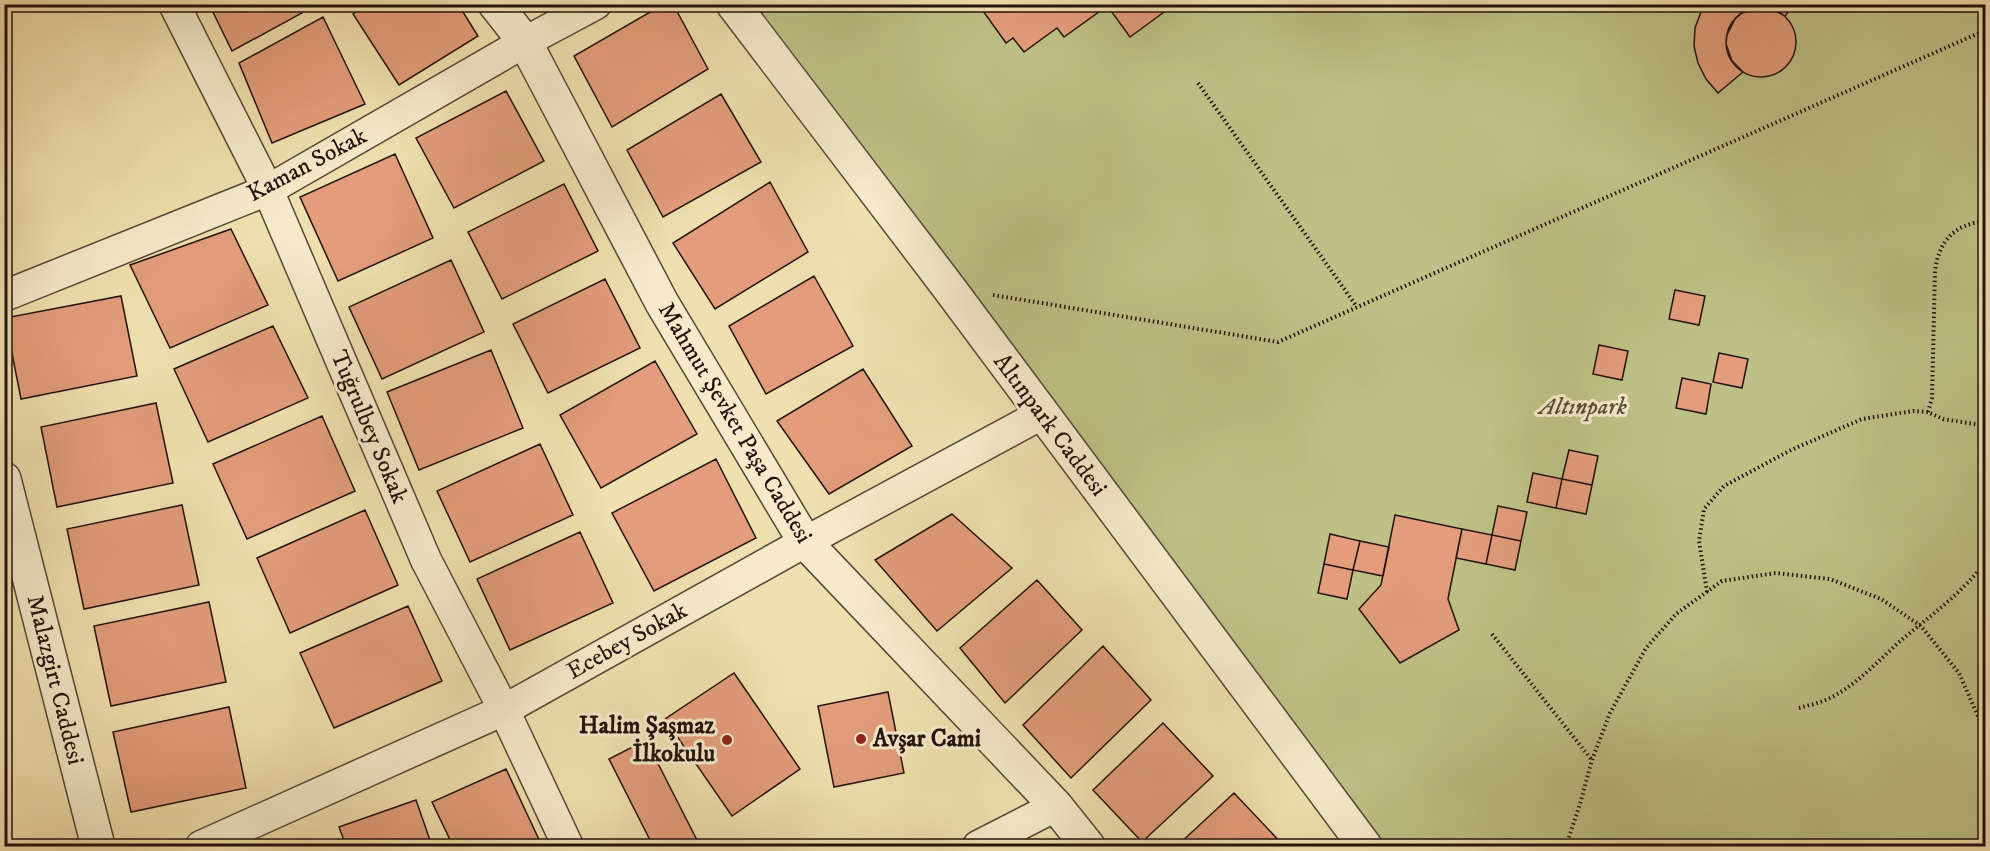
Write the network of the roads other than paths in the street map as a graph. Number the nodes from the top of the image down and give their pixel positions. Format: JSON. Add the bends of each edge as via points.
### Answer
{"nodes":[{"id":1,"x":174,"y":4,"type":"edge"},
{"id":2,"x":495,"y":4,"type":"edge"},
{"id":3,"x":596,"y":4,"type":"edge"},
{"id":4,"x":733,"y":4,"type":"edge"},
{"id":5,"x":525,"y":42,"type":"junction"},
{"id":6,"x":268,"y":190,"type":"junction"},
{"id":7,"x":4,"y":296,"type":"edge"},
{"id":8,"x":1042,"y":414,"type":"junction"},
{"id":9,"x":4,"y":479,"type":"edge"},
{"id":10,"x":805,"y":542,"type":"junction"},
{"id":11,"x":504,"y":710,"type":"junction"},
{"id":12,"x":1056,"y":806,"type":"junction"},
{"id":13,"x":98,"y":846,"type":"edge"},
{"id":14,"x":201,"y":846,"type":"edge"},
{"id":15,"x":568,"y":846,"type":"edge"},
{"id":16,"x":978,"y":846,"type":"edge"},
{"id":17,"x":1088,"y":846,"type":"edge"},
{"id":18,"x":1365,"y":846,"type":"edge"}],
"edges":[{"from":1,"to":6,"type":"street","name":"Tuğrulbey Sokak"},
{"from":2,"to":5,"type":"street","name":"Mahmut Şevket Paşa Caddesi"},
{"from":3,"to":5,"type":"street","name":"Kaman Sokak"},
{"from":4,"to":8,"type":"street","name":"Altınpark Caddesi"},
{"from":5,"to":6,"type":"street","name":"Kaman Sokak"},
{"from":5,"to":10,"type":"street","name":"Mahmut Şevket Paşa Caddesi","via":[[662,303]]},
{"from":6,"to":7,"type":"street","name":"Kaman Sokak"},
{"from":6,"to":11,"type":"street","name":"Tuğrulbey Sokak","via":[[426,560]]},
{"from":8,"to":10,"type":"street","name":"Ecebey Sokak"},
{"from":8,"to":18,"type":"street","name":"Altınpark Caddesi"},
{"from":9,"to":13,"type":"street","name":"Malazgirt Caddesi"},
{"from":10,"to":11,"type":"street","name":"Ecebey Sokak"},
{"from":10,"to":12,"type":"street","name":"Mahmut Şevket Paşa Caddesi"},
{"from":11,"to":14,"type":"street","name":"Ecebey Sokak"},
{"from":11,"to":15,"type":"street","name":"Tuğrulbey Sokak"},
{"from":12,"to":16,"type":"street"},
{"from":12,"to":17,"type":"street","name":"Mahmut Şevket Paşa Caddesi"}]}
